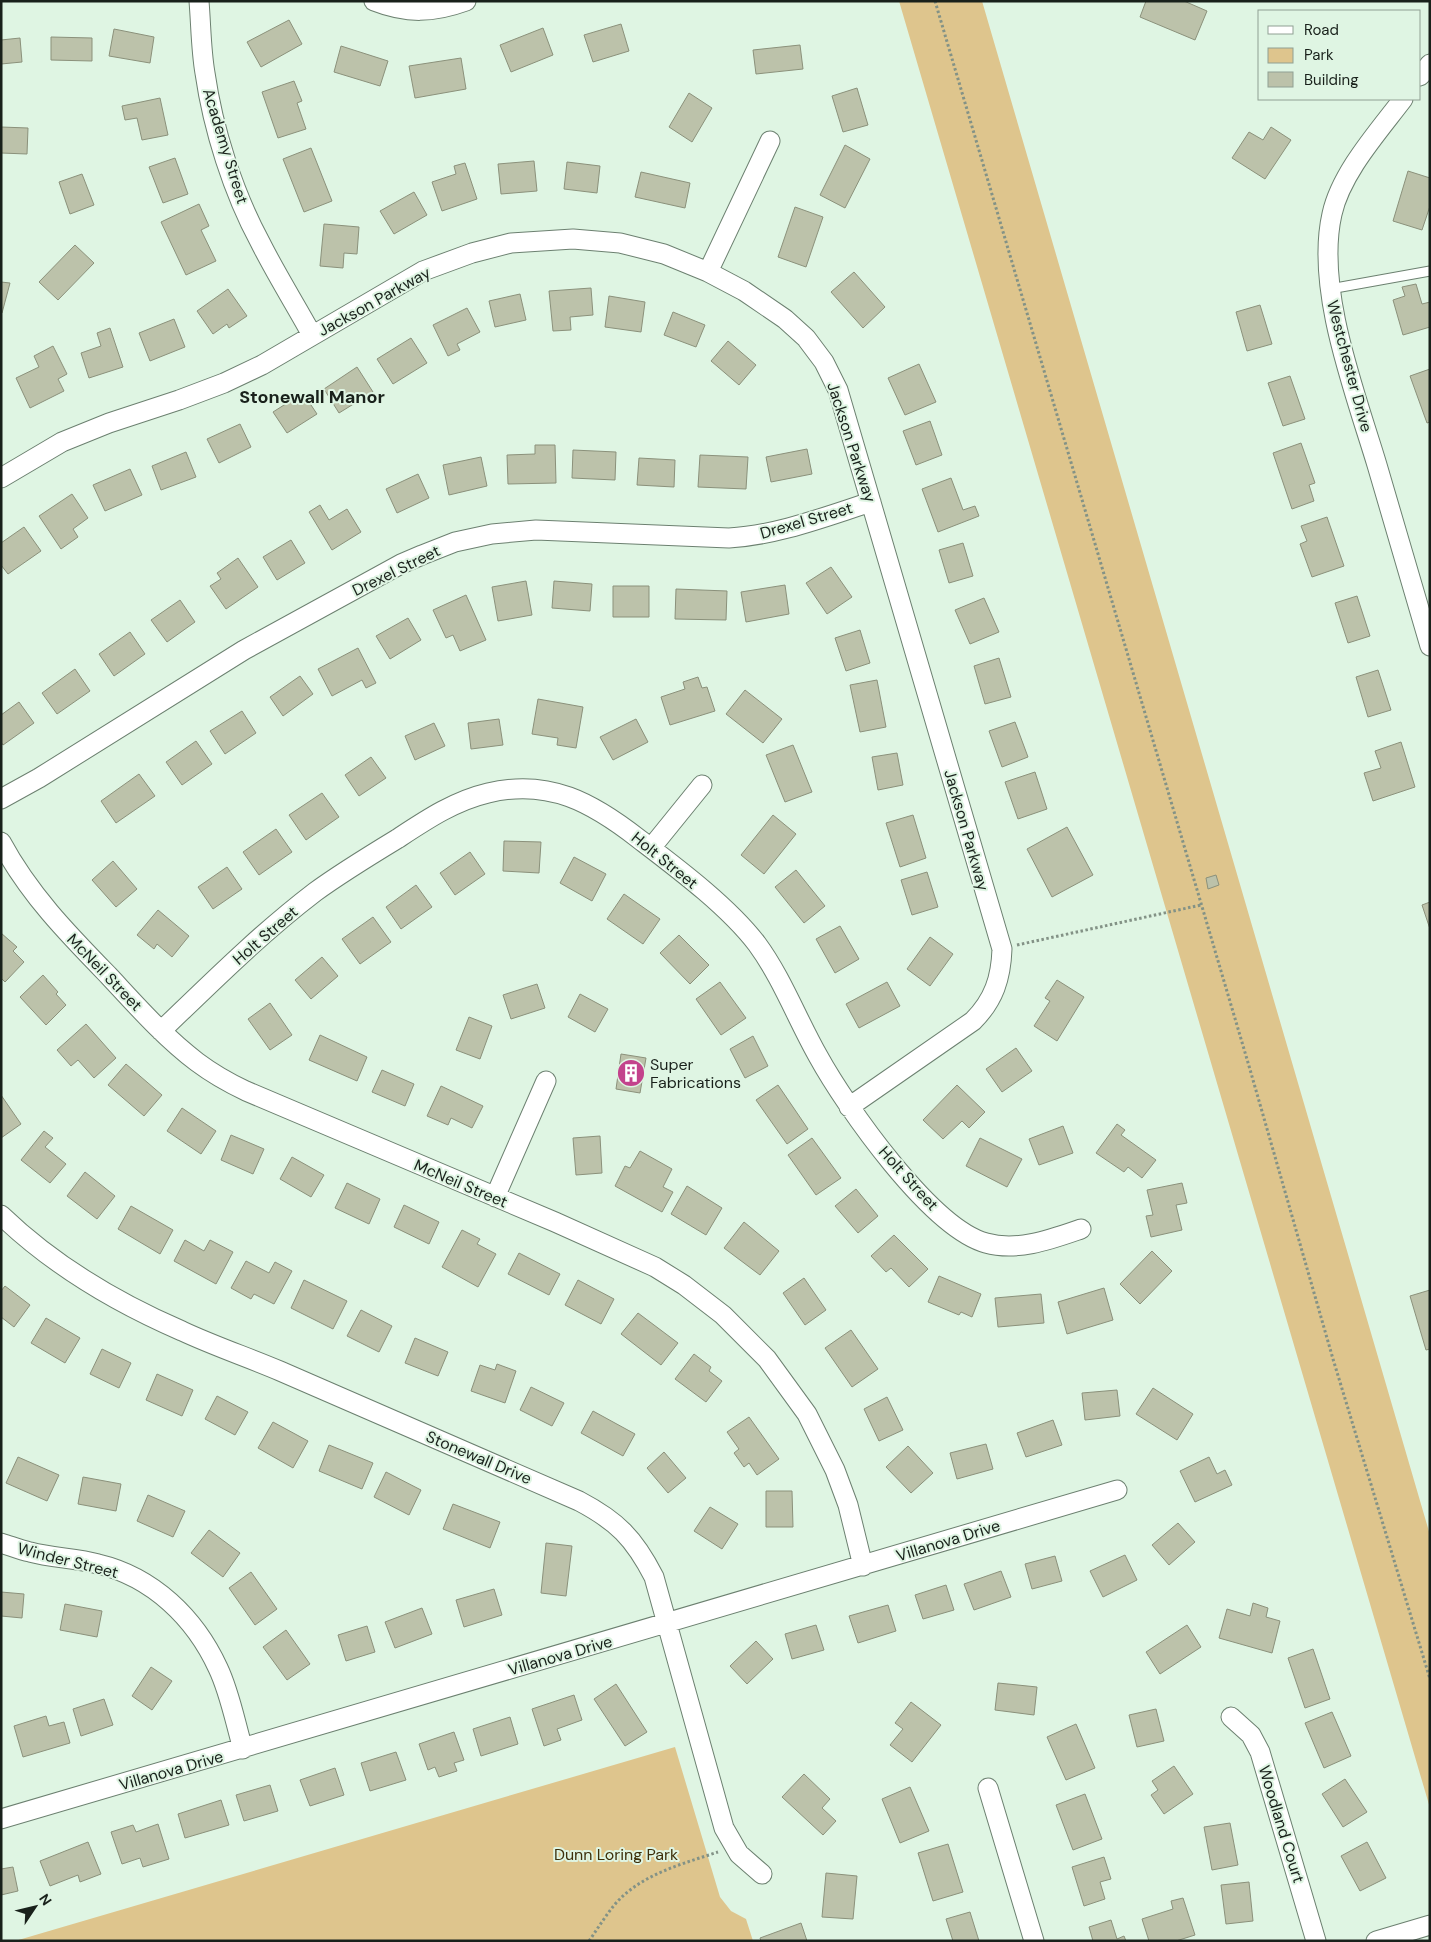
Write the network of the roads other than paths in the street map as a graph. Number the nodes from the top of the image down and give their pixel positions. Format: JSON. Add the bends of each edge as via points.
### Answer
{"nodes":[{"id":1,"x":199,"y":1,"type":"edge"},
{"id":2,"x":374,"y":1,"type":"edge"},
{"id":3,"x":466,"y":1,"type":"edge"},
{"id":4,"x":1430,"y":64,"type":"edge"},
{"id":5,"x":1421,"y":75,"type":"edge"},
{"id":6,"x":1402,"y":100,"type":"edge"},
{"id":7,"x":770,"y":141,"type":"dead end"},
{"id":8,"x":1430,"y":271,"type":"edge"},
{"id":9,"x":708,"y":272,"type":"junction"},
{"id":10,"x":1330,"y":289,"type":"junction"},
{"id":11,"x":312,"y":335,"type":"junction"},
{"id":12,"x":1,"y":478,"type":"edge"},
{"id":13,"x":871,"y":502,"type":"junction"},
{"id":14,"x":1430,"y":646,"type":"edge"},
{"id":15,"x":702,"y":784,"type":"dead end"},
{"id":16,"x":1,"y":799,"type":"edge"},
{"id":17,"x":1,"y":842,"type":"edge"},
{"id":18,"x":651,"y":848,"type":"junction"},
{"id":19,"x":162,"y":1031,"type":"junction"},
{"id":20,"x":546,"y":1081,"type":"dead end"},
{"id":21,"x":849,"y":1106,"type":"junction"},
{"id":22,"x":495,"y":1197,"type":"junction"},
{"id":23,"x":1,"y":1215,"type":"edge"},
{"id":24,"x":1081,"y":1229,"type":"dead end"},
{"id":25,"x":1118,"y":1490,"type":"dead end"},
{"id":26,"x":1,"y":1543,"type":"edge"},
{"id":27,"x":863,"y":1566,"type":"junction"},
{"id":28,"x":668,"y":1623,"type":"junction"},
{"id":29,"x":1230,"y":1717,"type":"dead end"},
{"id":30,"x":243,"y":1749,"type":"junction"},
{"id":31,"x":988,"y":1788,"type":"dead end"},
{"id":32,"x":1,"y":1819,"type":"edge"},
{"id":33,"x":762,"y":1874,"type":"dead end"},
{"id":34,"x":1430,"y":1924,"type":"edge"},
{"id":35,"x":1034,"y":1941,"type":"edge"},
{"id":36,"x":1316,"y":1941,"type":"edge"},
{"id":37,"x":1376,"y":1941,"type":"edge"}],
"edges":[{"from":1,"to":11,"type":"street","name":"Academy Street","via":[[205,73],[230,171],[259,242]]},
{"from":2,"to":3,"type":"street","via":[[394,9],[419,11]]},
{"from":4,"to":5,"type":"street"},
{"from":6,"to":10,"type":"street","name":"Westchester Drive","via":[[1350,170],[1339,193],[1332,214],[1328,245]]},
{"from":7,"to":9,"type":"street"},
{"from":8,"to":10,"type":"lane"},
{"from":9,"to":11,"type":"street","name":"Jackson Parkway","via":[[664,254],[620,243],[572,239],[511,243],[423,271]]},
{"from":9,"to":13,"type":"street","name":"Jackson Parkway","via":[[744,291],[785,319],[806,338],[824,362],[838,390]]},
{"from":10,"to":14,"type":"street","name":"Westchester Drive","via":[[1349,373]]},
{"from":11,"to":12,"type":"street","name":"Jackson Parkway","via":[[224,383],[62,442]]},
{"from":13,"to":16,"type":"street","name":"Drexel Street","via":[[793,527],[747,537],[536,530],[455,542],[401,564],[244,650]]},
{"from":13,"to":21,"type":"street","name":"Jackson Parkway","via":[[1002,949],[995,991],[982,1012]]},
{"from":15,"to":18,"type":"street"},
{"from":17,"to":19,"type":"street","name":"McNeil Street","via":[[16,869],[59,924]]},
{"from":18,"to":19,"type":"street","name":"Holt Street","via":[[593,806],[559,794],[530,789],[504,790],[452,804],[314,894],[260,938]]},
{"from":18,"to":21,"type":"street","name":"Holt Street","via":[[725,910],[756,943]]},
{"from":19,"to":22,"type":"street","name":"McNeil Street","via":[[197,1062],[246,1091]]},
{"from":20,"to":22,"type":"street"},
{"from":21,"to":24,"type":"street","name":"Holt Street","via":[[900,1172],[935,1210],[966,1235],[988,1244],[1016,1246]]},
{"from":22,"to":27,"type":"street","name":"McNeil Street","via":[[655,1267],[723,1315],[767,1359],[807,1414],[835,1470]]},
{"from":23,"to":28,"type":"street","name":"Stonewall Drive","via":[[59,1264],[119,1302],[601,1513],[622,1529],[642,1555],[654,1577]]},
{"from":25,"to":27,"type":"street","name":"Villanova Drive"},
{"from":26,"to":30,"type":"street","name":"Winder Street","via":[[30,1552],[99,1564],[148,1584],[176,1606],[200,1634],[219,1669]]},
{"from":27,"to":28,"type":"street","name":"Villanova Drive"},
{"from":28,"to":30,"type":"street","name":"Villanova Drive"},
{"from":28,"to":33,"type":"street","name":"Stonewall Drive","via":[[724,1828],[739,1854]]},
{"from":29,"to":36,"type":"street","name":"Woodland Court","via":[[1251,1736],[1260,1752]]},
{"from":30,"to":32,"type":"street","name":"Villanova Drive"},
{"from":31,"to":35,"type":"street"},
{"from":34,"to":37,"type":"street"}]}
